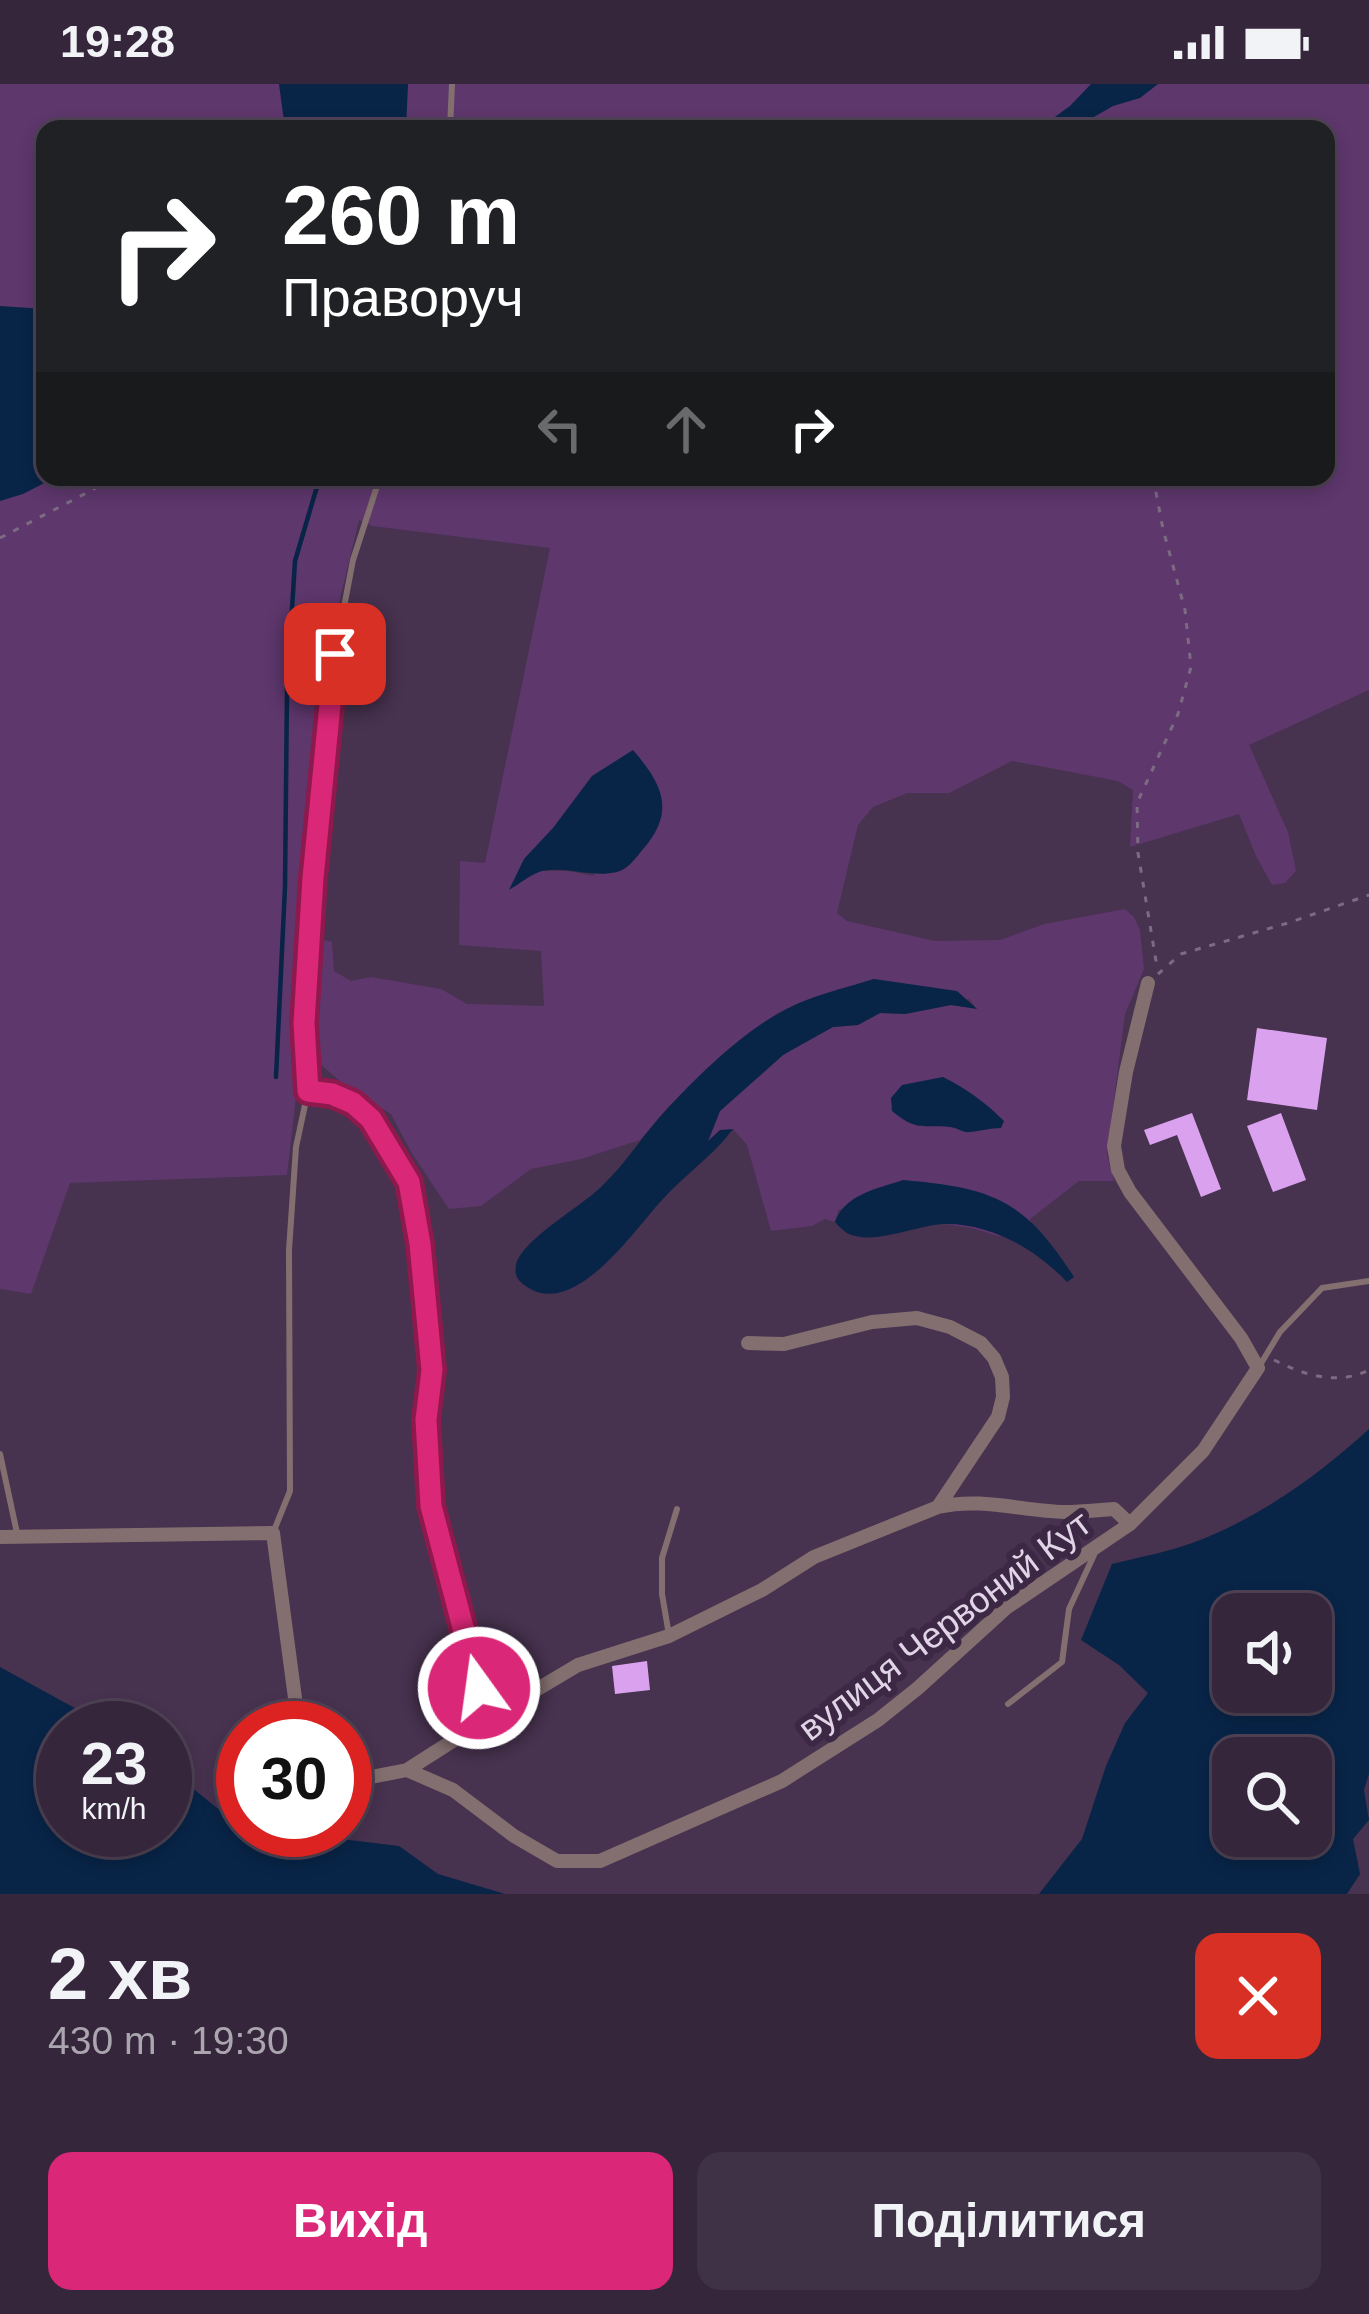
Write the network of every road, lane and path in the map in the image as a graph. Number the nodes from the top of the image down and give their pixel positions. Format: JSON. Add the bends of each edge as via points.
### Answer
{"nodes":[{"id":1,"x":452,"y":84,"type":"edge"},
{"id":2,"x":451,"y":120,"type":"edge"},
{"id":3,"x":100,"y":486,"type":"edge"},
{"id":4,"x":377,"y":486,"type":"edge"},
{"id":5,"x":1155,"y":486,"type":"edge"},
{"id":6,"x":0,"y":538,"type":"edge"},
{"id":7,"x":1369,"y":895,"type":"edge"},
{"id":8,"x":1148,"y":983,"type":"junction"},
{"id":9,"x":308,"y":1091,"type":"junction"},
{"id":10,"x":1369,"y":1281,"type":"edge"},
{"id":11,"x":748,"y":1343,"type":"dead end"},
{"id":12,"x":1262,"y":1362,"type":"junction"},
{"id":13,"x":1369,"y":1370,"type":"edge"},
{"id":14,"x":0,"y":1454,"type":"edge"},
{"id":15,"x":938,"y":1508,"type":"junction"},
{"id":16,"x":677,"y":1509,"type":"dead end"},
{"id":17,"x":1130,"y":1524,"type":"junction"},
{"id":18,"x":273,"y":1533,"type":"junction"},
{"id":19,"x":18,"y":1536,"type":"junction"},
{"id":20,"x":0,"y":1537,"type":"edge"},
{"id":21,"x":1098,"y":1546,"type":"junction"},
{"id":22,"x":669,"y":1636,"type":"junction"},
{"id":23,"x":295,"y":1701,"type":"edge"},
{"id":24,"x":1007,"y":1704,"type":"dead end"},
{"id":25,"x":487,"y":1719,"type":"junction"},
{"id":26,"x":407,"y":1770,"type":"junction"},
{"id":27,"x":372,"y":1777,"type":"edge"}],
"edges":[{"from":1,"to":2,"type":"lane"},
{"from":3,"to":6,"type":"path"},
{"from":4,"to":9,"type":"lane","via":[[352,560],[335,654],[304,1023]]},
{"from":5,"to":8,"type":"path","via":[[1191,668],[1137,803],[1156,961]]},
{"from":7,"to":8,"type":"path","via":[[1181,955]]},
{"from":8,"to":12,"type":"street","via":[[1114,1146],[1118,1170]]},
{"from":9,"to":18,"type":"lane","via":[[289,1250],[290,1492]]},
{"from":9,"to":25,"type":"street","via":[[353,1103],[371,1119],[409,1182],[432,1370],[431,1506]]},
{"from":10,"to":12,"type":"lane","via":[[1322,1288]]},
{"from":11,"to":15,"type":"street","via":[[784,1344],[917,1318],[981,1342],[1002,1377],[998,1417]]},
{"from":12,"to":13,"type":"path","via":[[1329,1379]]},
{"from":12,"to":17,"type":"street","name":"вулиця Червоний Кут","via":[[1203,1450]]},
{"from":14,"to":19,"type":"lane"},
{"from":15,"to":17,"type":"street","name":"вулиця Червоний Кут","via":[[1114,1509]]},
{"from":15,"to":22,"type":"street","name":"вулиця Червоний Кут","via":[[814,1557]]},
{"from":16,"to":22,"type":"lane","via":[[662,1558]]},
{"from":17,"to":21,"type":"street","name":"вулиця Червоний Кут"},
{"from":18,"to":19,"type":"street"},
{"from":18,"to":23,"type":"street"},
{"from":19,"to":20,"type":"street"},
{"from":21,"to":24,"type":"lane","via":[[1069,1609],[1062,1662]]},
{"from":21,"to":26,"type":"street","name":"вулиця Червоний Кут","via":[[1006,1608],[918,1688],[835,1748],[782,1781],[599,1861],[557,1861],[453,1790]]},
{"from":22,"to":25,"type":"street","name":"вулиця Червоний Кут","via":[[578,1665]]},
{"from":25,"to":26,"type":"street","name":"вулиця Червоний Кут"},
{"from":26,"to":27,"type":"street","name":"вулиця Червоний Кут"}]}
